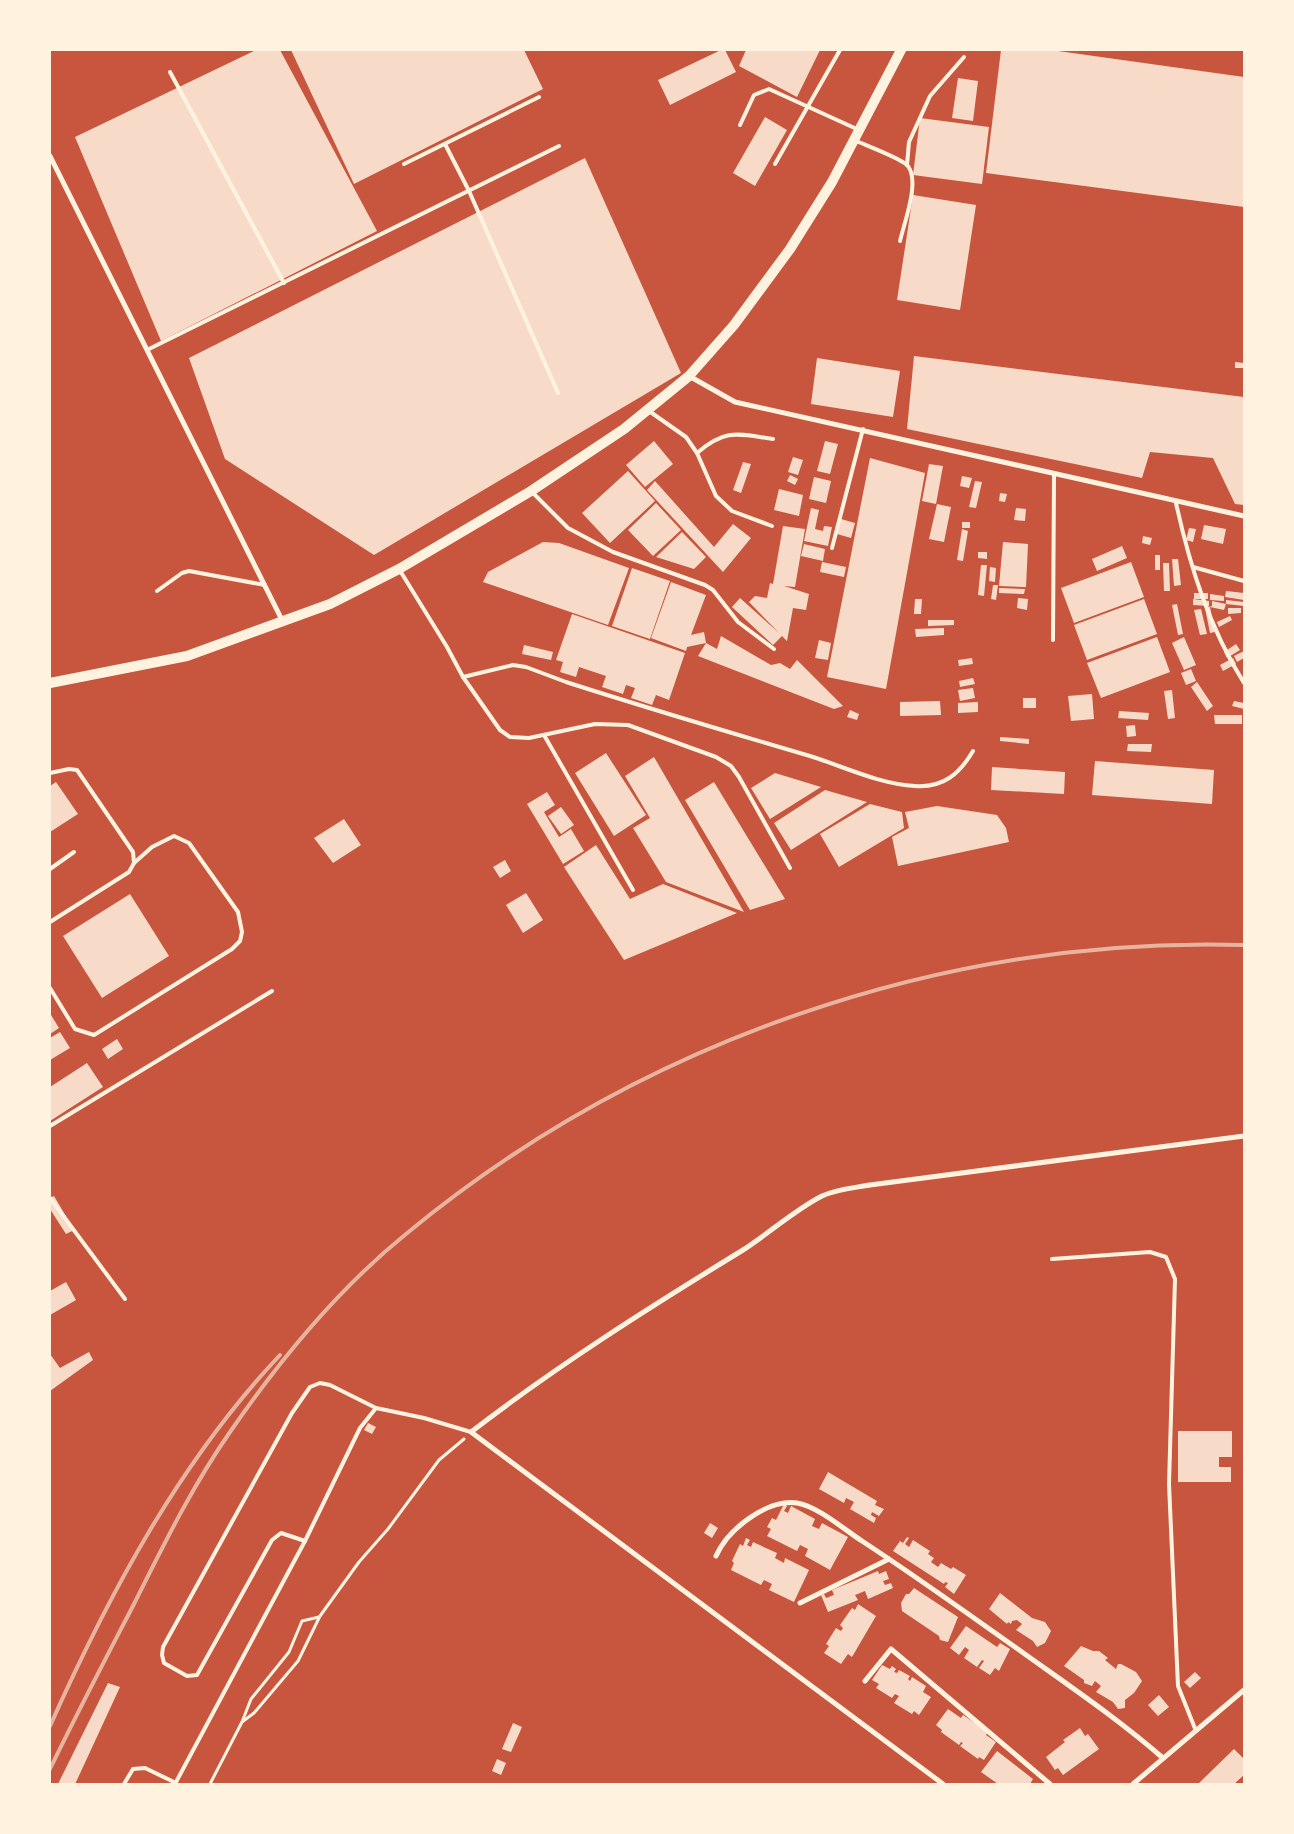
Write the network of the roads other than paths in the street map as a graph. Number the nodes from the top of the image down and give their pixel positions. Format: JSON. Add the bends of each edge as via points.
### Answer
{"nodes":[{"id":1,"x":840,"y":50,"type":"edge"},
{"id":2,"x":902,"y":50,"type":"edge"},
{"id":3,"x":964,"y":57,"type":"dead end"},
{"id":4,"x":170,"y":72,"type":"dead end"},
{"id":5,"x":539,"y":97,"type":"dead end"},
{"id":6,"x":806,"y":106,"type":"junction"},
{"id":7,"x":740,"y":125,"type":"dead end"},
{"id":8,"x":859,"y":130,"type":"junction"},
{"id":9,"x":854,"y":140,"type":"junction"},
{"id":10,"x":445,"y":144,"type":"junction"},
{"id":11,"x":559,"y":146,"type":"dead end"},
{"id":12,"x":50,"y":156,"type":"edge"},
{"id":13,"x":404,"y":164,"type":"dead end"},
{"id":14,"x":775,"y":164,"type":"dead end"},
{"id":15,"x":907,"y":165,"type":"junction"},
{"id":16,"x":469,"y":191,"type":"junction"},
{"id":17,"x":900,"y":241,"type":"dead end"},
{"id":18,"x":284,"y":282,"type":"junction"},
{"id":19,"x":147,"y":350,"type":"junction"},
{"id":20,"x":688,"y":376,"type":"junction"},
{"id":21,"x":558,"y":393,"type":"dead end"},
{"id":22,"x":647,"y":409,"type":"junction"},
{"id":23,"x":863,"y":429,"type":"junction"},
{"id":24,"x":773,"y":439,"type":"dead end"},
{"id":25,"x":697,"y":453,"type":"junction"},
{"id":26,"x":1054,"y":474,"type":"junction"},
{"id":27,"x":531,"y":491,"type":"junction"},
{"id":28,"x":1176,"y":503,"type":"junction"},
{"id":29,"x":1244,"y":516,"type":"edge"},
{"id":30,"x":772,"y":526,"type":"dead end"},
{"id":31,"x":832,"y":548,"type":"dead end"},
{"id":32,"x":1192,"y":567,"type":"junction"},
{"id":33,"x":399,"y":569,"type":"junction"},
{"id":34,"x":1244,"y":581,"type":"edge"},
{"id":35,"x":264,"y":585,"type":"junction"},
{"id":36,"x":157,"y":591,"type":"dead end"},
{"id":37,"x":283,"y":623,"type":"junction"},
{"id":38,"x":1053,"y":640,"type":"dead end"},
{"id":39,"x":774,"y":649,"type":"dead end"},
{"id":40,"x":463,"y":677,"type":"junction"},
{"id":41,"x":50,"y":683,"type":"edge"},
{"id":42,"x":1244,"y":683,"type":"edge"},
{"id":43,"x":544,"y":735,"type":"junction"},
{"id":44,"x":973,"y":751,"type":"dead end"},
{"id":45,"x":50,"y":773,"type":"edge"},
{"id":46,"x":74,"y":852,"type":"dead end"},
{"id":47,"x":134,"y":863,"type":"junction"},
{"id":48,"x":790,"y":868,"type":"dead end"},
{"id":49,"x":50,"y":869,"type":"edge"},
{"id":50,"x":633,"y":890,"type":"dead end"},
{"id":51,"x":50,"y":922,"type":"edge"},
{"id":52,"x":50,"y":988,"type":"edge"},
{"id":53,"x":272,"y":991,"type":"dead end"},
{"id":54,"x":50,"y":1126,"type":"edge"},
{"id":55,"x":1244,"y":1136,"type":"edge"},
{"id":56,"x":50,"y":1198,"type":"edge"},
{"id":57,"x":1052,"y":1258,"type":"dead end"},
{"id":58,"x":125,"y":1299,"type":"dead end"},
{"id":59,"x":376,"y":1408,"type":"junction"},
{"id":60,"x":471,"y":1432,"type":"junction"},
{"id":61,"x":305,"y":1541,"type":"junction"},
{"id":62,"x":716,"y":1556,"type":"dead end"},
{"id":63,"x":889,"y":1558,"type":"junction"},
{"id":64,"x":800,"y":1603,"type":"dead end"},
{"id":65,"x":865,"y":1681,"type":"dead end"},
{"id":66,"x":1244,"y":1690,"type":"edge"},
{"id":67,"x":1196,"y":1731,"type":"junction"},
{"id":68,"x":1163,"y":1758,"type":"junction"},
{"id":69,"x":124,"y":1784,"type":"edge"},
{"id":70,"x":175,"y":1784,"type":"edge"},
{"id":71,"x":943,"y":1784,"type":"edge"},
{"id":72,"x":1050,"y":1784,"type":"edge"},
{"id":73,"x":1133,"y":1784,"type":"edge"}],
"edges":[{"from":1,"to":6,"type":"lane"},
{"from":2,"to":8,"type":"main road"},
{"from":3,"to":15,"type":"lane","via":[[930,96],[909,142]]},
{"from":4,"to":18,"type":"lane"},
{"from":5,"to":10,"type":"lane"},
{"from":6,"to":7,"type":"lane","via":[[769,89],[754,95]]},
{"from":6,"to":8,"type":"lane"},
{"from":6,"to":14,"type":"lane"},
{"from":8,"to":9,"type":"main road"},
{"from":9,"to":15,"type":"lane"},
{"from":9,"to":20,"type":"main road","via":[[790,249],[734,324]]},
{"from":10,"to":13,"type":"lane"},
{"from":10,"to":16,"type":"lane"},
{"from":11,"to":16,"type":"lane"},
{"from":12,"to":19,"type":"street"},
{"from":15,"to":17,"type":"lane","via":[[914,186]]},
{"from":16,"to":18,"type":"lane"},
{"from":16,"to":21,"type":"lane"},
{"from":18,"to":19,"type":"lane"},
{"from":19,"to":35,"type":"street"},
{"from":20,"to":22,"type":"main road"},
{"from":20,"to":23,"type":"street","via":[[735,402]]},
{"from":22,"to":25,"type":"lane","via":[[686,437]]},
{"from":22,"to":27,"type":"main road","via":[[624,429]]},
{"from":23,"to":26,"type":"street"},
{"from":23,"to":31,"type":"lane"},
{"from":24,"to":25,"type":"lane","via":[[732,433],[710,442]]},
{"from":25,"to":30,"type":"lane","via":[[716,496],[732,511]]},
{"from":26,"to":28,"type":"street"},
{"from":26,"to":38,"type":"lane"},
{"from":27,"to":33,"type":"main road"},
{"from":27,"to":39,"type":"lane","via":[[568,528],[613,552],[713,590],[738,622]]},
{"from":28,"to":29,"type":"street"},
{"from":28,"to":32,"type":"lane"},
{"from":32,"to":34,"type":"lane"},
{"from":32,"to":42,"type":"lane","via":[[1203,603],[1224,650]]},
{"from":33,"to":37,"type":"main road","via":[[330,604]]},
{"from":33,"to":40,"type":"lane"},
{"from":35,"to":36,"type":"lane","via":[[189,571]]},
{"from":35,"to":37,"type":"street"},
{"from":37,"to":41,"type":"main road","via":[[187,656]]},
{"from":40,"to":43,"type":"lane","via":[[500,730],[510,737]]},
{"from":40,"to":44,"type":"lane","via":[[513,665],[526,667],[874,778],[916,786],[949,779],[962,769]]},
{"from":43,"to":48,"type":"lane","via":[[595,724],[628,725],[716,757],[731,766],[739,777]]},
{"from":43,"to":50,"type":"lane"},
{"from":45,"to":47,"type":"lane","via":[[77,770],[133,852]]},
{"from":46,"to":49,"type":"lane"},
{"from":47,"to":51,"type":"lane","via":[[128,872]]},
{"from":47,"to":52,"type":"lane","via":[[163,839],[174,836],[189,843],[238,912],[242,932],[240,941],[94,1035],[75,1029]]},
{"from":53,"to":54,"type":"lane"},
{"from":55,"to":60,"type":"street","via":[[870,1185],[821,1196],[766,1236],[656,1302],[580,1353]]},
{"from":56,"to":58,"type":"lane"},
{"from":57,"to":67,"type":"lane","via":[[1150,1252],[1166,1257],[1175,1279],[1169,1484],[1178,1686]]},
{"from":59,"to":60,"type":"lane"},
{"from":59,"to":61,"type":"lane","via":[[360,1428]]},
{"from":59,"to":61,"type":"lane","via":[[330,1385],[320,1383],[310,1387],[292,1413],[163,1647],[164,1663],[187,1676],[197,1675],[272,1540],[282,1533]]},
{"from":60,"to":71,"type":"street"},
{"from":61,"to":70,"type":"lane"},
{"from":62,"to":63,"type":"street","via":[[739,1527],[766,1508],[795,1503],[806,1505]]},
{"from":63,"to":64,"type":"street"},
{"from":63,"to":68,"type":"street","via":[[1126,1725]]},
{"from":65,"to":72,"type":"street","via":[[891,1649]]},
{"from":66,"to":67,"type":"street"},
{"from":67,"to":68,"type":"street"},
{"from":68,"to":73,"type":"street"},
{"from":69,"to":70,"type":"lane","via":[[134,1770],[145,1768]]}]}
